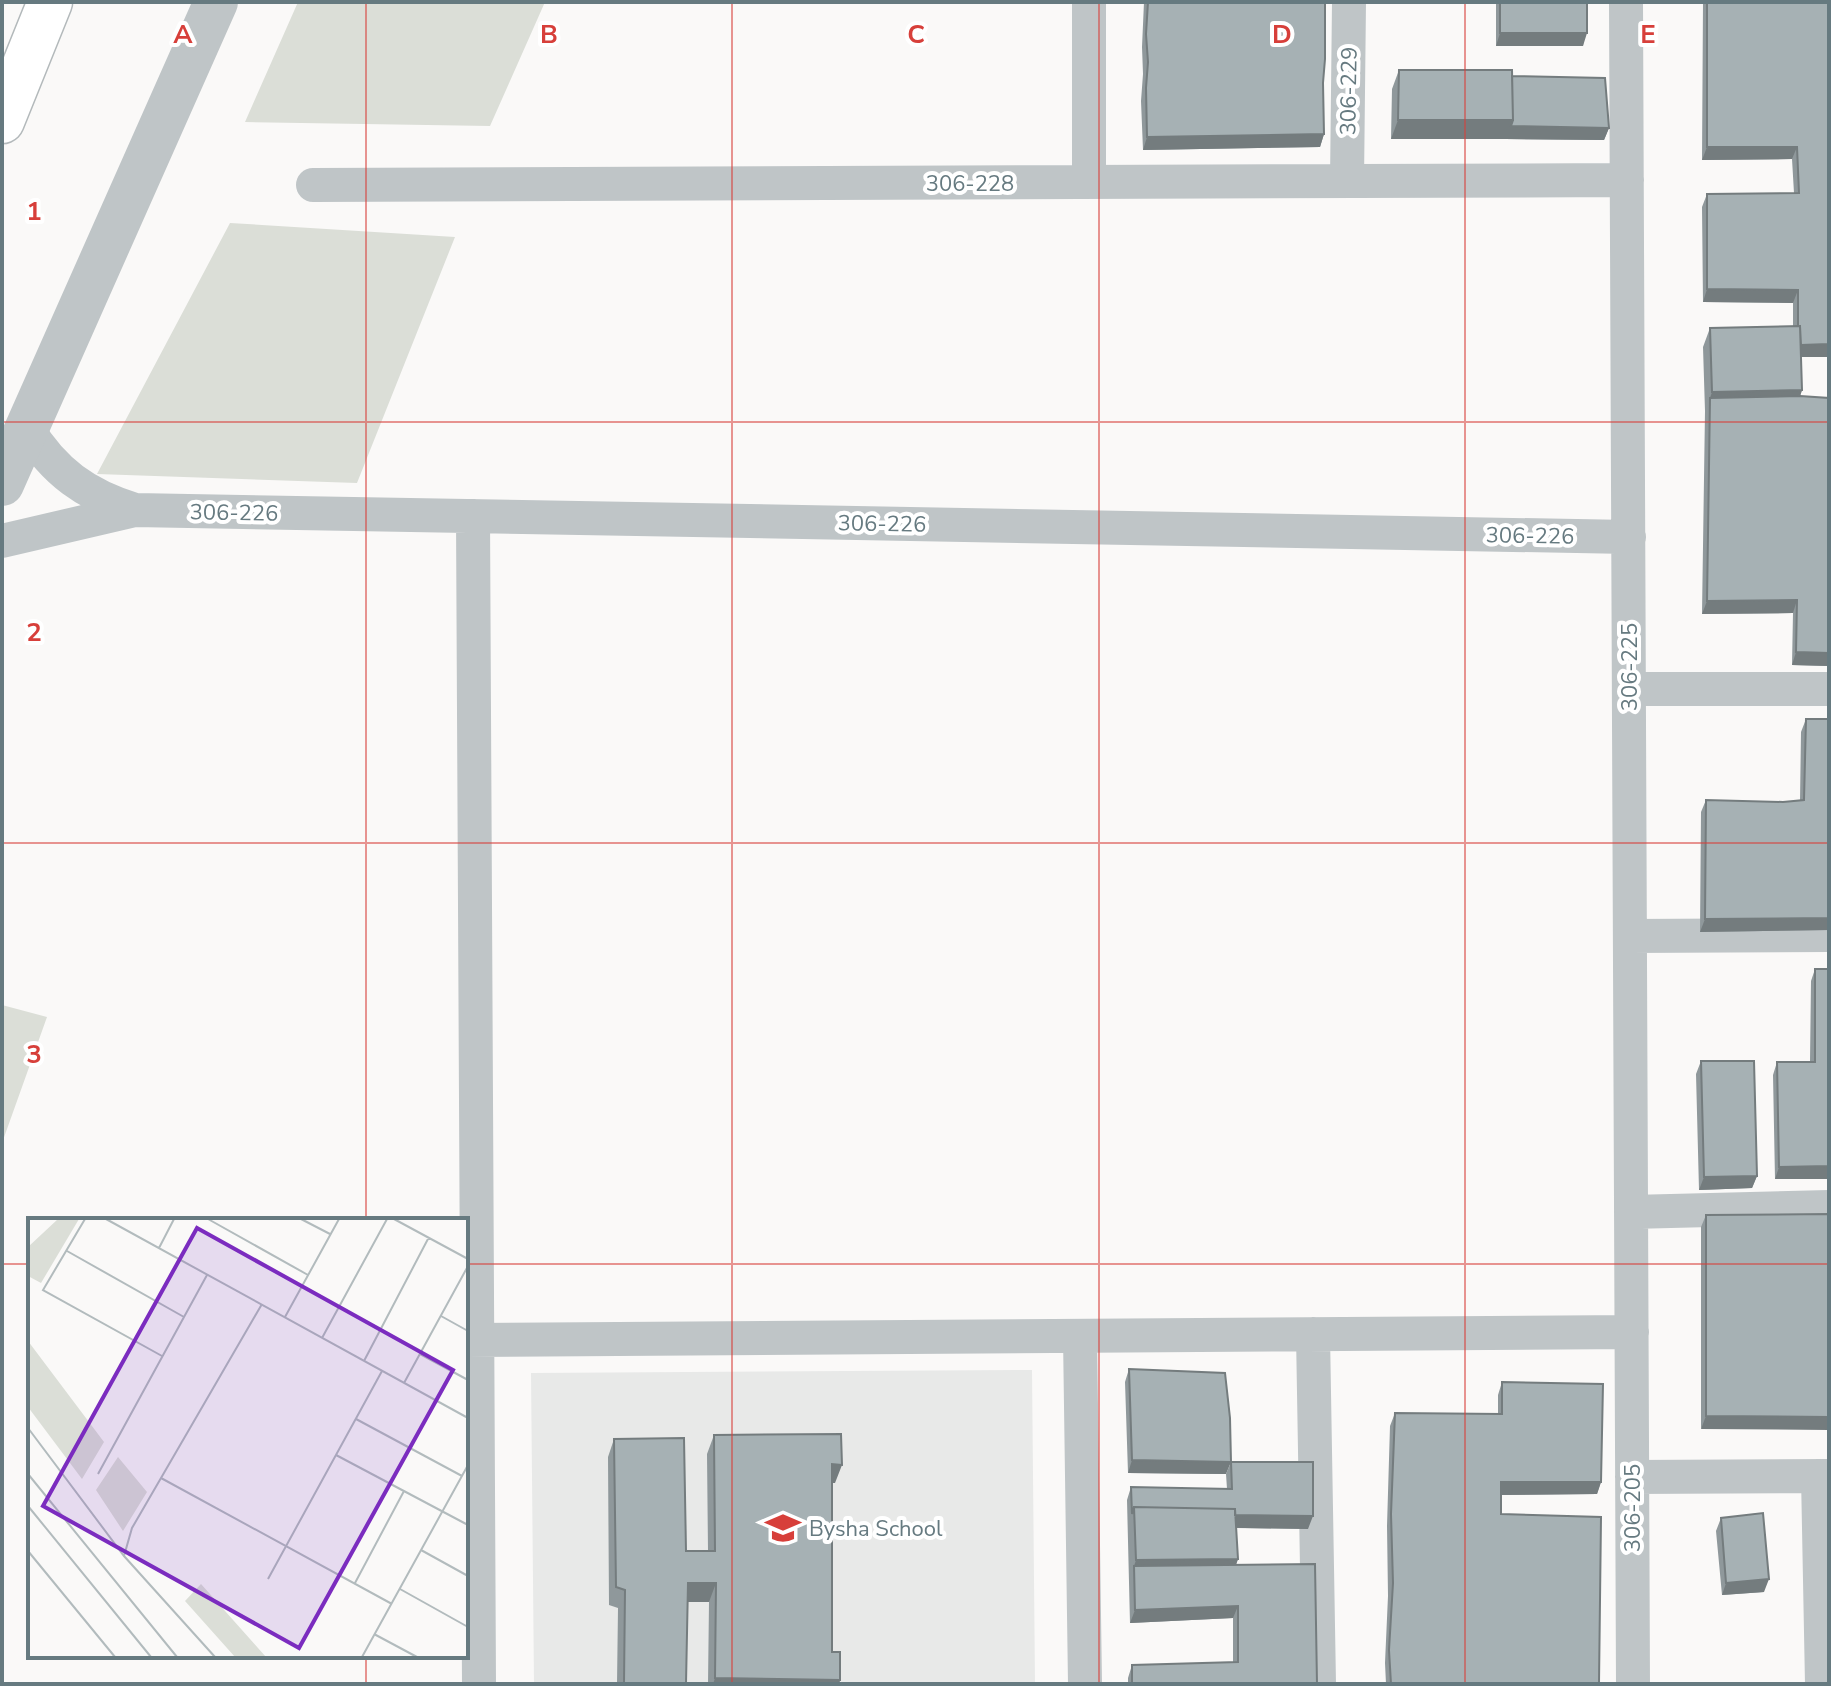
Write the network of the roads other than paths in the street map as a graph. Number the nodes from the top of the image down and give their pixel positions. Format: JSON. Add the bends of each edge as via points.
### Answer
{"nodes":[{"id":1,"x":50,"y":2,"type":"edge"},
{"id":2,"x":216,"y":2,"type":"edge"},
{"id":3,"x":1089,"y":2,"type":"edge"},
{"id":4,"x":1349,"y":2,"type":"edge"},
{"id":5,"x":1626,"y":2,"type":"edge"},
{"id":6,"x":2,"y":121,"type":"edge"},
{"id":7,"x":1627,"y":180,"type":"junction"},
{"id":8,"x":1347,"y":181,"type":"junction"},
{"id":9,"x":1089,"y":182,"type":"junction"},
{"id":10,"x":313,"y":185,"type":"dead end"},
{"id":11,"x":27,"y":428,"type":"junction"},
{"id":12,"x":2,"y":484,"type":"edge"},
{"id":13,"x":135,"y":510,"type":"junction"},
{"id":14,"x":473,"y":516,"type":"junction"},
{"id":15,"x":1629,"y":537,"type":"junction"},
{"id":16,"x":2,"y":541,"type":"edge"},
{"id":17,"x":1629,"y":689,"type":"junction"},
{"id":18,"x":1829,"y":689,"type":"edge"},
{"id":19,"x":1829,"y":935,"type":"edge"},
{"id":20,"x":1630,"y":936,"type":"junction"},
{"id":21,"x":1829,"y":1207,"type":"edge"},
{"id":22,"x":1631,"y":1212,"type":"junction"},
{"id":23,"x":1632,"y":1332,"type":"junction"},
{"id":24,"x":1313,"y":1334,"type":"junction"},
{"id":25,"x":1080,"y":1336,"type":"junction"},
{"id":26,"x":472,"y":1340,"type":"edge"},
{"id":27,"x":1824,"y":1476,"type":"edge"},
{"id":28,"x":1632,"y":1477,"type":"junction"},
{"id":29,"x":479,"y":1684,"type":"edge"},
{"id":30,"x":1085,"y":1684,"type":"edge"},
{"id":31,"x":1319,"y":1684,"type":"edge"},
{"id":32,"x":1633,"y":1684,"type":"edge"},
{"id":33,"x":1822,"y":1684,"type":"edge"}],
"edges":[{"from":1,"to":6,"type":"highway"},
{"from":2,"to":11,"type":"street"},
{"from":3,"to":9,"type":"street"},
{"from":4,"to":8,"type":"street","name":"306-229"},
{"from":5,"to":7,"type":"street","name":"306-225"},
{"from":7,"to":8,"type":"street","name":"306-228"},
{"from":7,"to":15,"type":"street","name":"306-225"},
{"from":8,"to":9,"type":"street","name":"306-228"},
{"from":9,"to":10,"type":"street","name":"306-228"},
{"from":11,"to":12,"type":"street"},
{"from":11,"to":13,"type":"street","name":"306-226","via":[[72,481]]},
{"from":13,"to":14,"type":"street","name":"306-226"},
{"from":13,"to":16,"type":"street","name":"306-226"},
{"from":14,"to":15,"type":"street","name":"306-226"},
{"from":14,"to":26,"type":"street"},
{"from":15,"to":17,"type":"street","name":"306-225"},
{"from":17,"to":18,"type":"street"},
{"from":17,"to":20,"type":"street","name":"306-225"},
{"from":19,"to":20,"type":"street"},
{"from":20,"to":22,"type":"street","name":"306-225"},
{"from":21,"to":22,"type":"street"},
{"from":22,"to":23,"type":"street","name":"306-225"},
{"from":23,"to":24,"type":"street"},
{"from":23,"to":28,"type":"street","name":"306-205"},
{"from":24,"to":25,"type":"street"},
{"from":24,"to":31,"type":"street"},
{"from":25,"to":26,"type":"street"},
{"from":25,"to":30,"type":"street"},
{"from":26,"to":29,"type":"street"},
{"from":27,"to":28,"type":"street"},
{"from":27,"to":33,"type":"street"},
{"from":28,"to":32,"type":"street","name":"306-205"}]}
